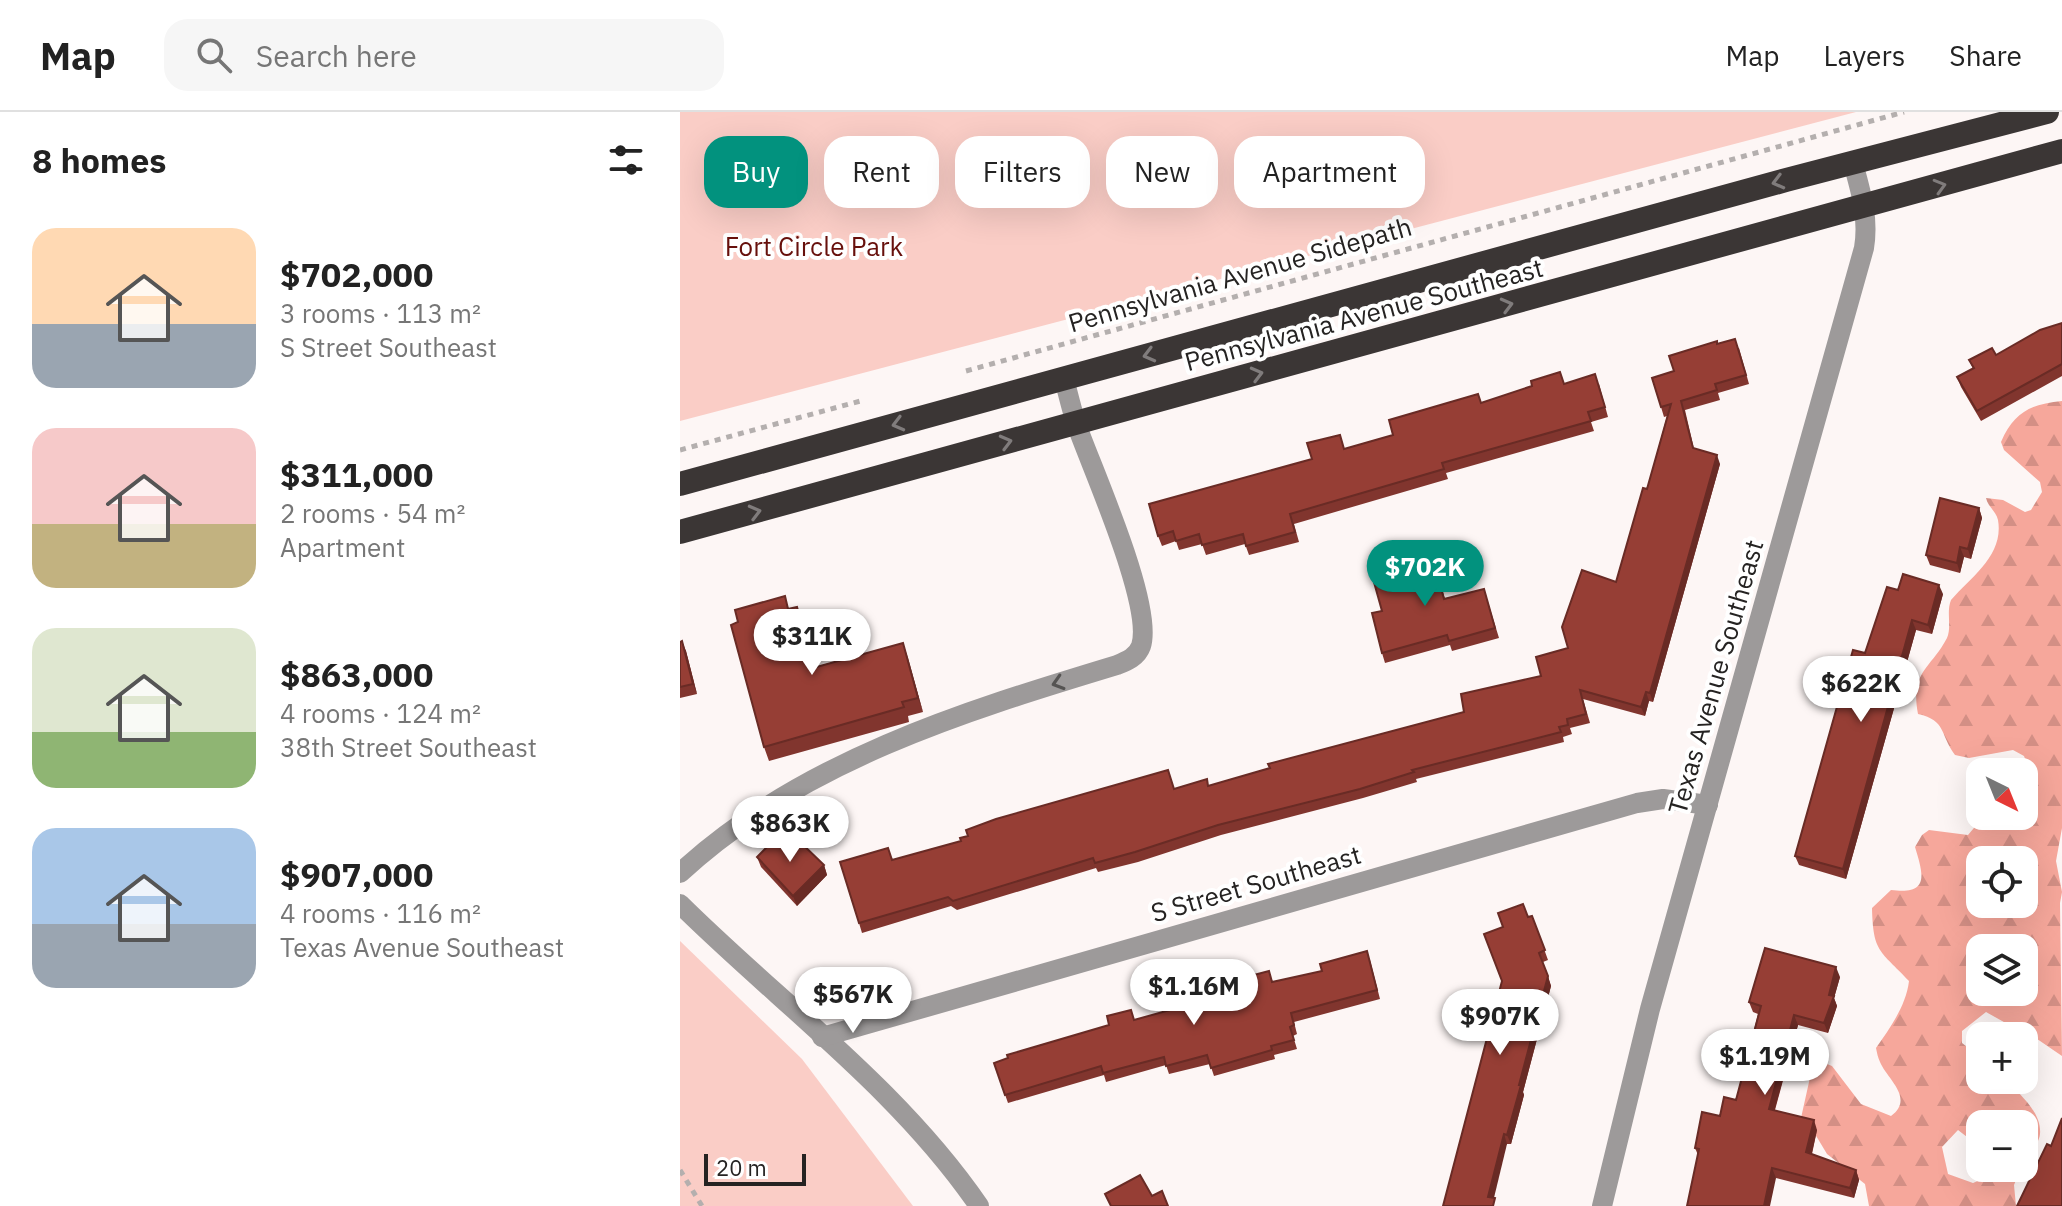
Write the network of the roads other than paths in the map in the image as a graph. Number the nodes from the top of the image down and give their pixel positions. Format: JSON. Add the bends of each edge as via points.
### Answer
{"nodes":[{"id":1,"x":2047,"y":112,"type":"edge"},
{"id":2,"x":2062,"y":151,"type":"edge"},
{"id":3,"x":1853,"y":163,"type":"junction"},
{"id":4,"x":1865,"y":208,"type":"junction"},
{"id":5,"x":1064,"y":378,"type":"junction"},
{"id":6,"x":1076,"y":423,"type":"junction"},
{"id":7,"x":680,"y":484,"type":"edge"},
{"id":8,"x":680,"y":532,"type":"edge"},
{"id":9,"x":1708,"y":805,"type":"junction"},
{"id":10,"x":680,"y":873,"type":"edge"},
{"id":11,"x":680,"y":904,"type":"edge"},
{"id":12,"x":822,"y":1037,"type":"junction"},
{"id":13,"x":979,"y":1206,"type":"edge"},
{"id":14,"x":1602,"y":1206,"type":"edge"}],
"edges":[{"from":1,"to":3,"type":"highway","name":"Pennsylvania Avenue Southeast"},
{"from":4,"to":2,"type":"highway","name":"Pennsylvania Avenue Southeast","one_way":true},
{"from":3,"to":4,"type":"street","name":"Texas Avenue Southeast"},
{"from":3,"to":5,"type":"highway","name":"Pennsylvania Avenue Southeast","one_way":true},
{"from":6,"to":4,"type":"highway","name":"Pennsylvania Avenue Southeast","one_way":true},
{"from":4,"to":9,"type":"street","name":"Texas Avenue Southeast","via":[[1864,248]]},
{"from":5,"to":6,"type":"street"},
{"from":5,"to":7,"type":"highway","name":"Pennsylvania Avenue Southeast","one_way":true},
{"from":8,"to":6,"type":"highway","name":"Pennsylvania Avenue Southeast","one_way":true},
{"from":6,"to":10,"type":"street","one_way":true,"via":[[1137,596],[1142,629],[1137,654],[986,704],[824,774],[771,805]]},
{"from":9,"to":12,"type":"street","name":"S Street Southeast","via":[[1663,799],[1637,803]]},
{"from":9,"to":14,"type":"street","name":"Texas Avenue Southeast"},
{"from":11,"to":12,"type":"street"},
{"from":12,"to":13,"type":"street","via":[[921,1133]]}]}
